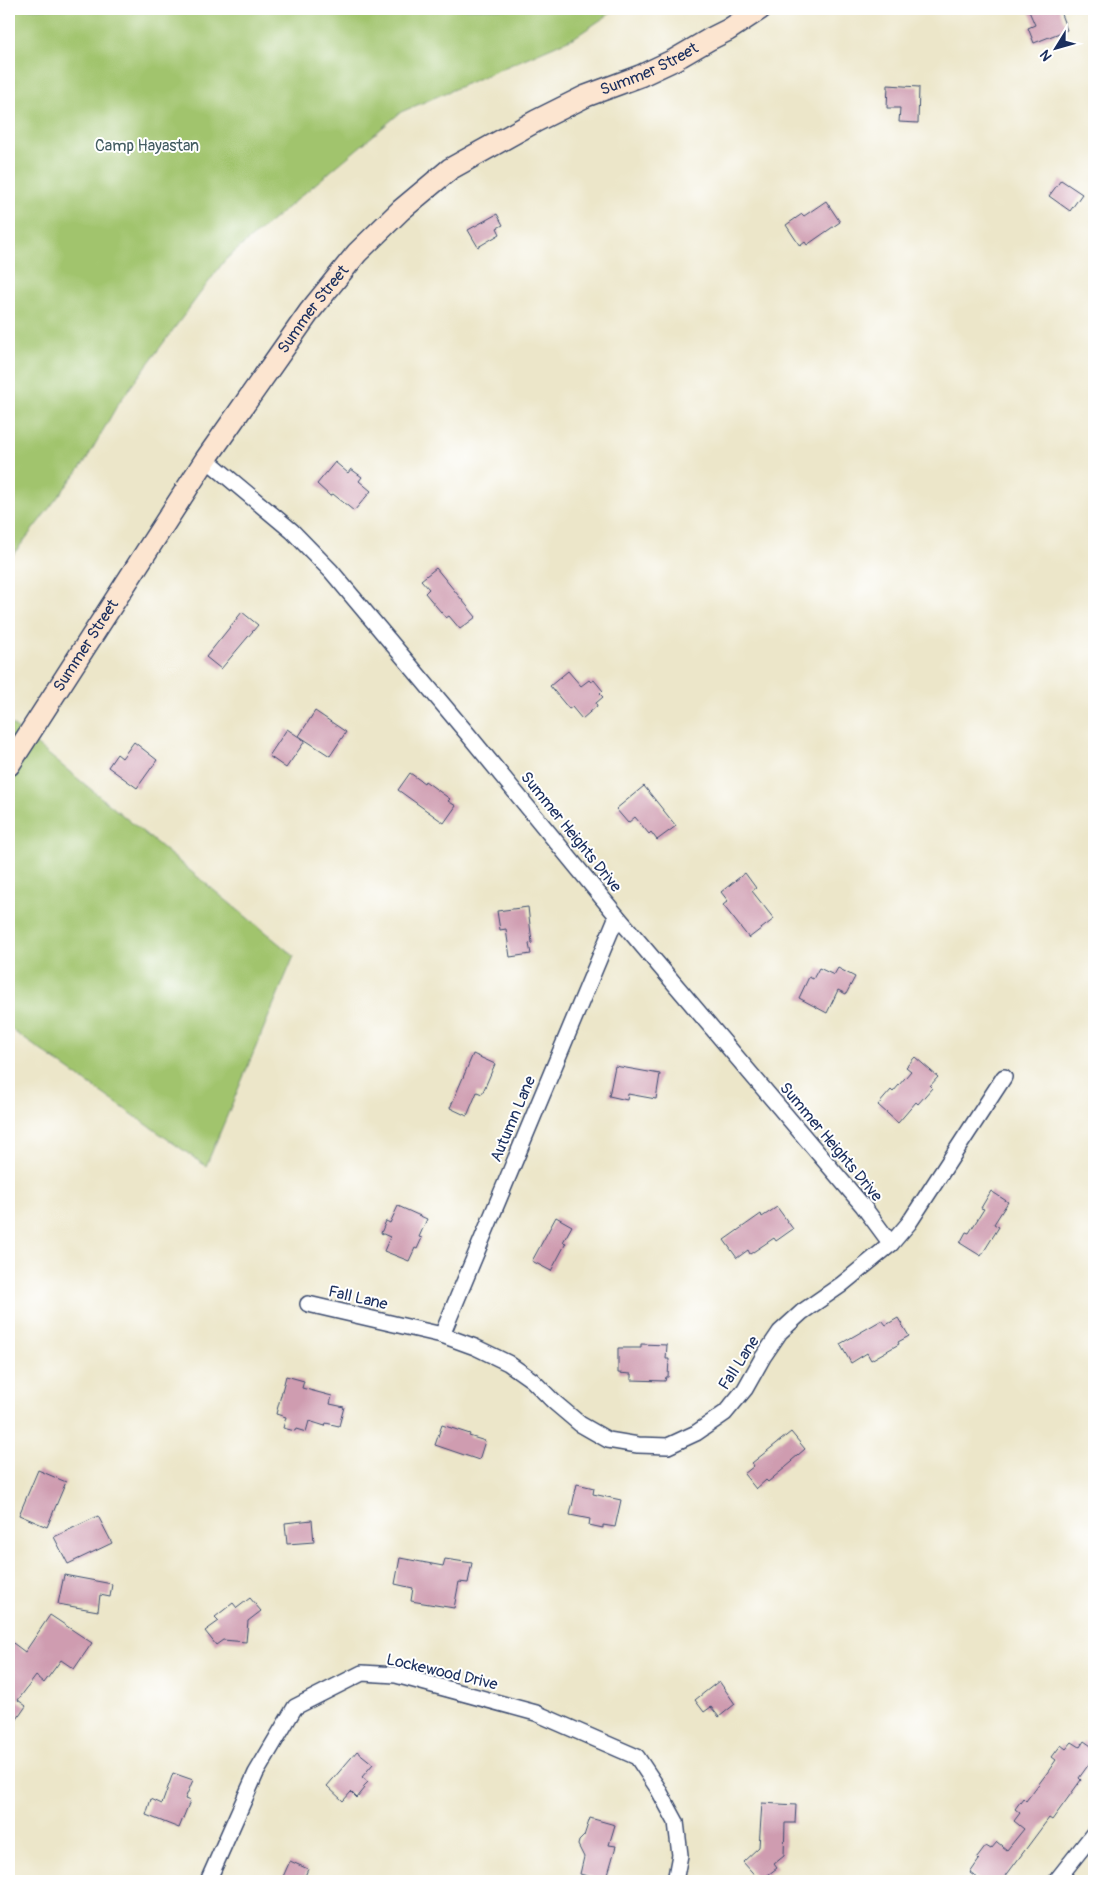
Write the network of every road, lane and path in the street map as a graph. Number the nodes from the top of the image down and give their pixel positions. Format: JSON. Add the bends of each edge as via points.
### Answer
{"nodes":[{"id":1,"x":760,"y":9,"type":"edge"},
{"id":2,"x":206,"y":460,"type":"junction"},
{"id":3,"x":9,"y":765,"type":"edge"},
{"id":4,"x":617,"y":916,"type":"junction"},
{"id":5,"x":1004,"y":1077,"type":"dead end"},
{"id":6,"x":890,"y":1244,"type":"junction"},
{"id":7,"x":308,"y":1304,"type":"dead end"},
{"id":8,"x":442,"y":1335,"type":"junction"},
{"id":9,"x":1094,"y":1833,"type":"edge"},
{"id":10,"x":208,"y":1881,"type":"edge"},
{"id":11,"x":675,"y":1881,"type":"edge"},
{"id":12,"x":1056,"y":1881,"type":"edge"}],
"edges":[{"from":1,"to":2,"type":"main road","name":"Summer Street","via":[[674,60],[586,96],[450,170],[401,210],[357,253],[310,311]]},
{"from":2,"to":3,"type":"main road","name":"Summer Street"},
{"from":2,"to":4,"type":"street","name":"Summer Heights Drive","via":[[292,531],[331,570]]},
{"from":4,"to":6,"type":"street","name":"Summer Heights Drive","via":[[863,1206]]},
{"from":4,"to":8,"type":"street","name":"Autumn Lane"},
{"from":5,"to":6,"type":"street","name":"Fall Lane","via":[[909,1224]]},
{"from":6,"to":8,"type":"street","name":"Fall Lane","via":[[780,1332],[745,1389],[725,1413],[696,1434],[668,1446],[608,1440],[580,1424],[532,1380],[508,1363]]},
{"from":7,"to":8,"type":"street","name":"Fall Lane"},
{"from":9,"to":12,"type":"street"},
{"from":10,"to":11,"type":"street","name":"Lockewood Drive","via":[[256,1773],[295,1707],[362,1673],[396,1676],[536,1713],[637,1757],[676,1822],[680,1855]]}]}
